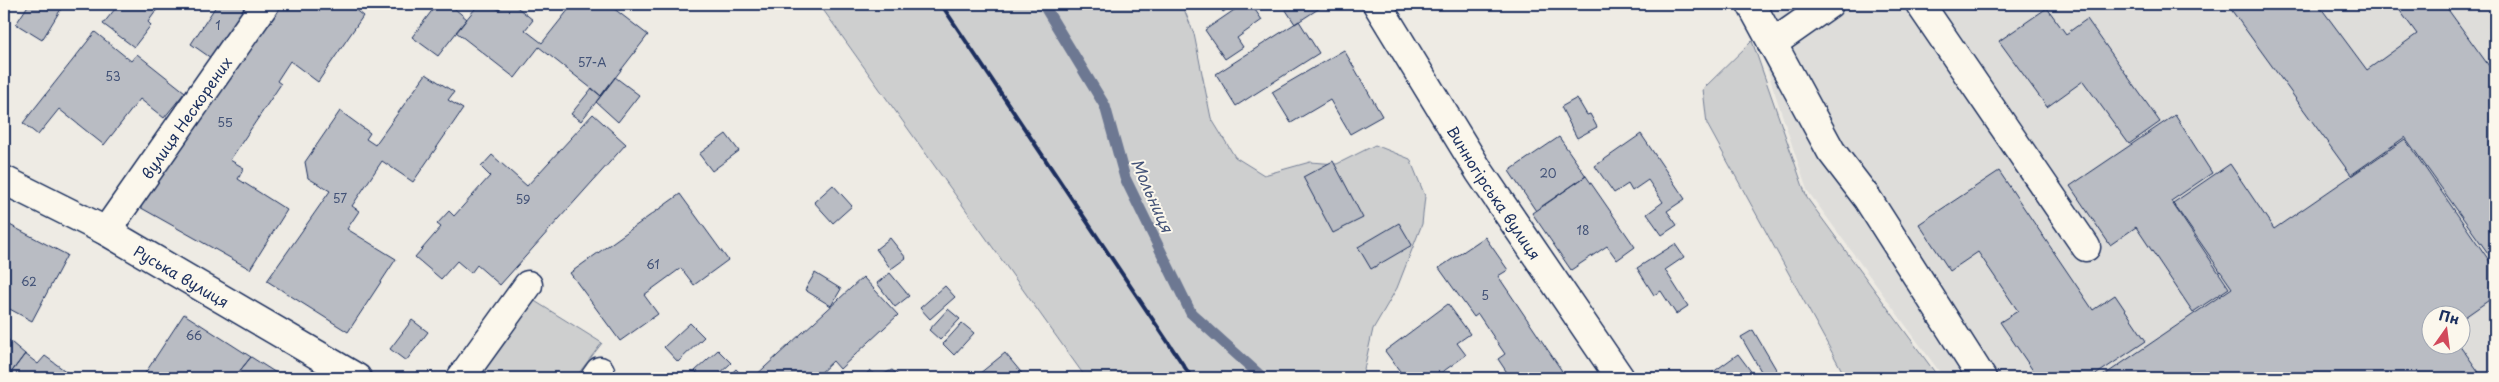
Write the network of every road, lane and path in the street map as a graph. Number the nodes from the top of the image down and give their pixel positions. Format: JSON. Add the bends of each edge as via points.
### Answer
{"nodes":[{"id":1,"x":265,"y":4,"type":"edge"},
{"id":2,"x":1377,"y":4,"type":"edge"},
{"id":3,"x":1751,"y":4,"type":"edge"},
{"id":4,"x":1829,"y":4,"type":"edge"},
{"id":5,"x":1920,"y":4,"type":"edge"},
{"id":6,"x":1772,"y":44,"type":"junction"},
{"id":7,"x":4,"y":180,"type":"edge"},
{"id":8,"x":106,"y":231,"type":"junction"},
{"id":9,"x":2086,"y":247,"type":"dead end"},
{"id":10,"x":528,"y":285,"type":"dead end"},
{"id":11,"x":357,"y":378,"type":"edge"},
{"id":12,"x":461,"y":378,"type":"edge"},
{"id":13,"x":1620,"y":378,"type":"edge"},
{"id":14,"x":1982,"y":378,"type":"edge"}],
"edges":[{"from":1,"to":8,"type":"street","name":"вулиця Нескорених"},
{"from":2,"to":13,"type":"street","name":"Винногірська вулиця","via":[[1479,171]]},
{"from":3,"to":6,"type":"street"},
{"from":4,"to":6,"type":"street"},
{"from":5,"to":9,"type":"street"},
{"from":6,"to":14,"type":"street","via":[[1831,151],[1867,198]]},
{"from":7,"to":8,"type":"street","name":"Руська вулиця"},
{"from":8,"to":11,"type":"street","name":"Руська вулиця"},
{"from":10,"to":12,"type":"street"}]}
